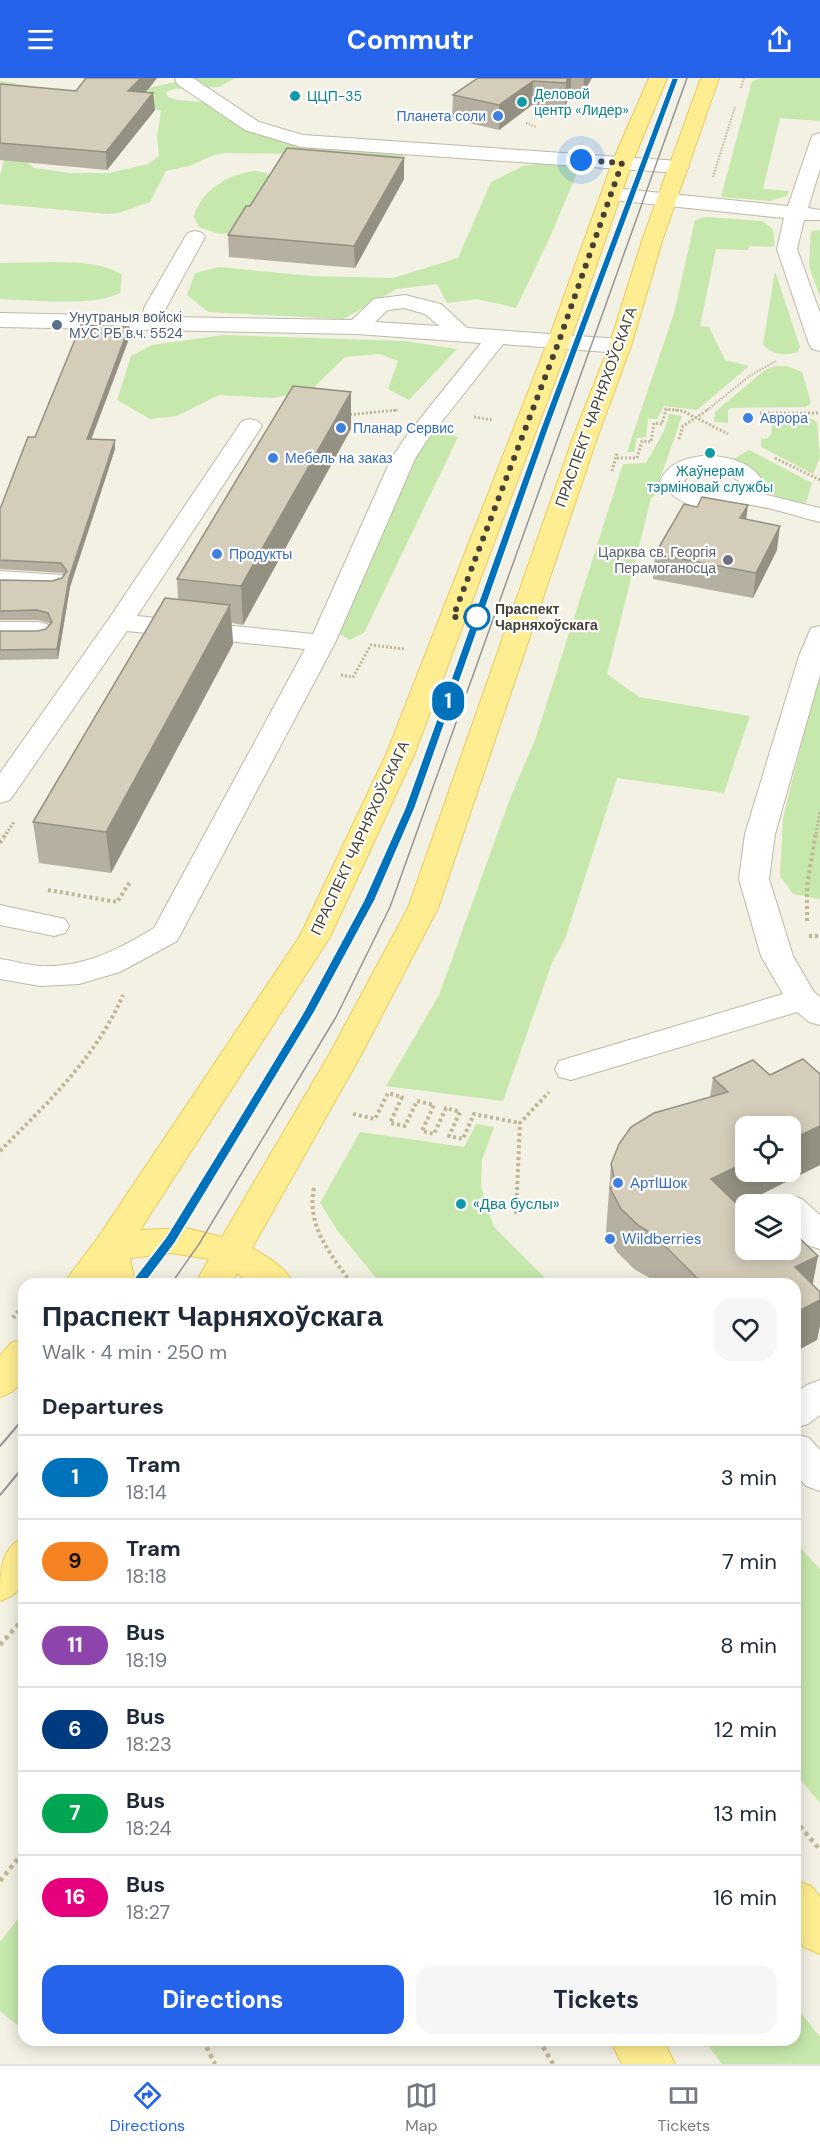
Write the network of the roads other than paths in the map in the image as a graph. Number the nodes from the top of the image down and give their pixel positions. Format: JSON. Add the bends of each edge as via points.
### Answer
{"nodes":[{"id":1,"x":184,"y":78,"type":"edge"},
{"id":2,"x":658,"y":78,"type":"edge"},
{"id":3,"x":710,"y":78,"type":"edge"},
{"id":4,"x":820,"y":139,"type":"edge"},
{"id":5,"x":622,"y":163,"type":"junction"},
{"id":6,"x":679,"y":167,"type":"junction"},
{"id":7,"x":612,"y":194,"type":"junction"},
{"id":8,"x":668,"y":199,"type":"junction"},
{"id":9,"x":797,"y":213,"type":"junction"},
{"id":10,"x":820,"y":216,"type":"edge"},
{"id":11,"x":195,"y":237,"type":"dead end"},
{"id":12,"x":0,"y":320,"type":"edge"},
{"id":13,"x":153,"y":322,"type":"junction"},
{"id":14,"x":357,"y":327,"type":"junction"},
{"id":15,"x":460,"y":334,"type":"junction"},
{"id":16,"x":497,"y":337,"type":"junction"},
{"id":17,"x":559,"y":341,"type":"junction"},
{"id":18,"x":820,"y":344,"type":"edge"},
{"id":19,"x":620,"y":346,"type":"junction"},
{"id":20,"x":250,"y":426,"type":"dead end"},
{"id":21,"x":742,"y":496,"type":"dead end"},
{"id":22,"x":820,"y":515,"type":"edge"},
{"id":23,"x":0,"y":579,"type":"edge"},
{"id":24,"x":53,"y":580,"type":"edge"},
{"id":25,"x":120,"y":622,"type":"junction"},
{"id":26,"x":0,"y":630,"type":"edge"},
{"id":27,"x":38,"y":630,"type":"edge"},
{"id":28,"x":820,"y":634,"type":"edge"},
{"id":29,"x":322,"y":643,"type":"junction"},
{"id":30,"x":0,"y":794,"type":"edge"},
{"id":31,"x":0,"y":915,"type":"edge"},
{"id":32,"x":54,"y":926,"type":"dead end"},
{"id":33,"x":0,"y":969,"type":"edge"},
{"id":34,"x":811,"y":1007,"type":"edge"},
{"id":35,"x":571,"y":1068,"type":"road end"},
{"id":36,"x":801,"y":1218,"type":"edge"},
{"id":37,"x":820,"y":1236,"type":"edge"},
{"id":38,"x":110,"y":1248,"type":"junction"},
{"id":39,"x":231,"y":1252,"type":"junction"},
{"id":40,"x":86,"y":1278,"type":"edge"},
{"id":41,"x":116,"y":1278,"type":"edge"},
{"id":42,"x":216,"y":1278,"type":"edge"},
{"id":43,"x":270,"y":1278,"type":"edge"},
{"id":44,"x":18,"y":1360,"type":"edge"},
{"id":45,"x":0,"y":1382,"type":"edge"},
{"id":46,"x":820,"y":1395,"type":"edge"},
{"id":47,"x":801,"y":1409,"type":"edge"},
{"id":48,"x":801,"y":1455,"type":"edge"},
{"id":49,"x":820,"y":1475,"type":"edge"},
{"id":50,"x":18,"y":1562,"type":"edge"},
{"id":51,"x":0,"y":1584,"type":"edge"},
{"id":52,"x":801,"y":1908,"type":"edge"},
{"id":53,"x":820,"y":1932,"type":"edge"},
{"id":54,"x":638,"y":2046,"type":"edge"},
{"id":55,"x":651,"y":2064,"type":"edge"}],
"edges":[{"from":1,"to":5,"type":"lane","via":[[252,126],[301,141]]},
{"from":2,"to":5,"type":"main road","name":"ПРАСПЕКТ ЧАРНЯХОЎСКАГА"},
{"from":3,"to":6,"type":"main road","name":"ПРАСПЕКТ ЧАРНЯХОЎСКАГА"},
{"from":4,"to":9,"type":"lane"},
{"from":5,"to":6,"type":"lane"},
{"from":5,"to":7,"type":"main road","name":"ПРАСПЕКТ ЧАРНЯХОЎСКАГА"},
{"from":6,"to":8,"type":"main road","name":"ПРАСПЕКТ ЧАРНЯХОЎСКАГА"},
{"from":7,"to":8,"type":"lane"},
{"from":7,"to":17,"type":"main road","name":"ПРАСПЕКТ ЧАРНЯХОЎСКАГА"},
{"from":8,"to":9,"type":"lane"},
{"from":8,"to":19,"type":"main road","name":"ПРАСПЕКТ ЧАРНЯХОЎСКАГА"},
{"from":9,"to":10,"type":"lane"},
{"from":9,"to":18,"type":"lane","via":[[787,249]]},
{"from":11,"to":13,"type":"lane","via":[[155,308]]},
{"from":12,"to":13,"type":"lane"},
{"from":13,"to":14,"type":"lane"},
{"from":14,"to":15,"type":"lane"},
{"from":14,"to":15,"type":"lane","via":[[382,304],[405,301],[434,309]]},
{"from":15,"to":16,"type":"lane"},
{"from":16,"to":17,"type":"lane"},
{"from":16,"to":29,"type":"lane","via":[[404,459]]},
{"from":17,"to":19,"type":"lane"},
{"from":17,"to":38,"type":"main road","name":"ПРАСПЕКТ ЧАРНЯХОЎСКАГА","via":[[400,755],[315,937]]},
{"from":19,"to":39,"type":"main road","name":"ПРАСПЕКТ ЧАРНЯХОЎСКАГА","via":[[423,908],[345,1055]]},
{"from":20,"to":25,"type":"lane"},
{"from":21,"to":22,"type":"lane"},
{"from":23,"to":24,"type":"lane"},
{"from":25,"to":29,"type":"lane"},
{"from":25,"to":30,"type":"lane"},
{"from":26,"to":27,"type":"lane"},
{"from":28,"to":34,"type":"lane","via":[[760,834],[754,879],[777,956]]},
{"from":29,"to":33,"type":"lane","via":[[166,934],[126,959],[95,970],[45,976]]},
{"from":31,"to":32,"type":"lane"},
{"from":34,"to":35,"type":"lane"},
{"from":36,"to":37,"type":"lane"},
{"from":38,"to":39,"type":"main road","via":[[170,1240]]},
{"from":38,"to":40,"type":"main road","name":"ПРАСПЕКТ ЧАРНЯХОЎСКАГА"},
{"from":38,"to":41,"type":"main road"},
{"from":39,"to":42,"type":"main road","name":"ПРАСПЕКТ ЧАРНЯХОЎСКАГА"},
{"from":39,"to":43,"type":"main road"},
{"from":44,"to":45,"type":"main road"},
{"from":46,"to":47,"type":"lane"},
{"from":48,"to":49,"type":"lane"},
{"from":50,"to":51,"type":"main road"},
{"from":52,"to":53,"type":"main road"},
{"from":54,"to":55,"type":"main road"}]}
